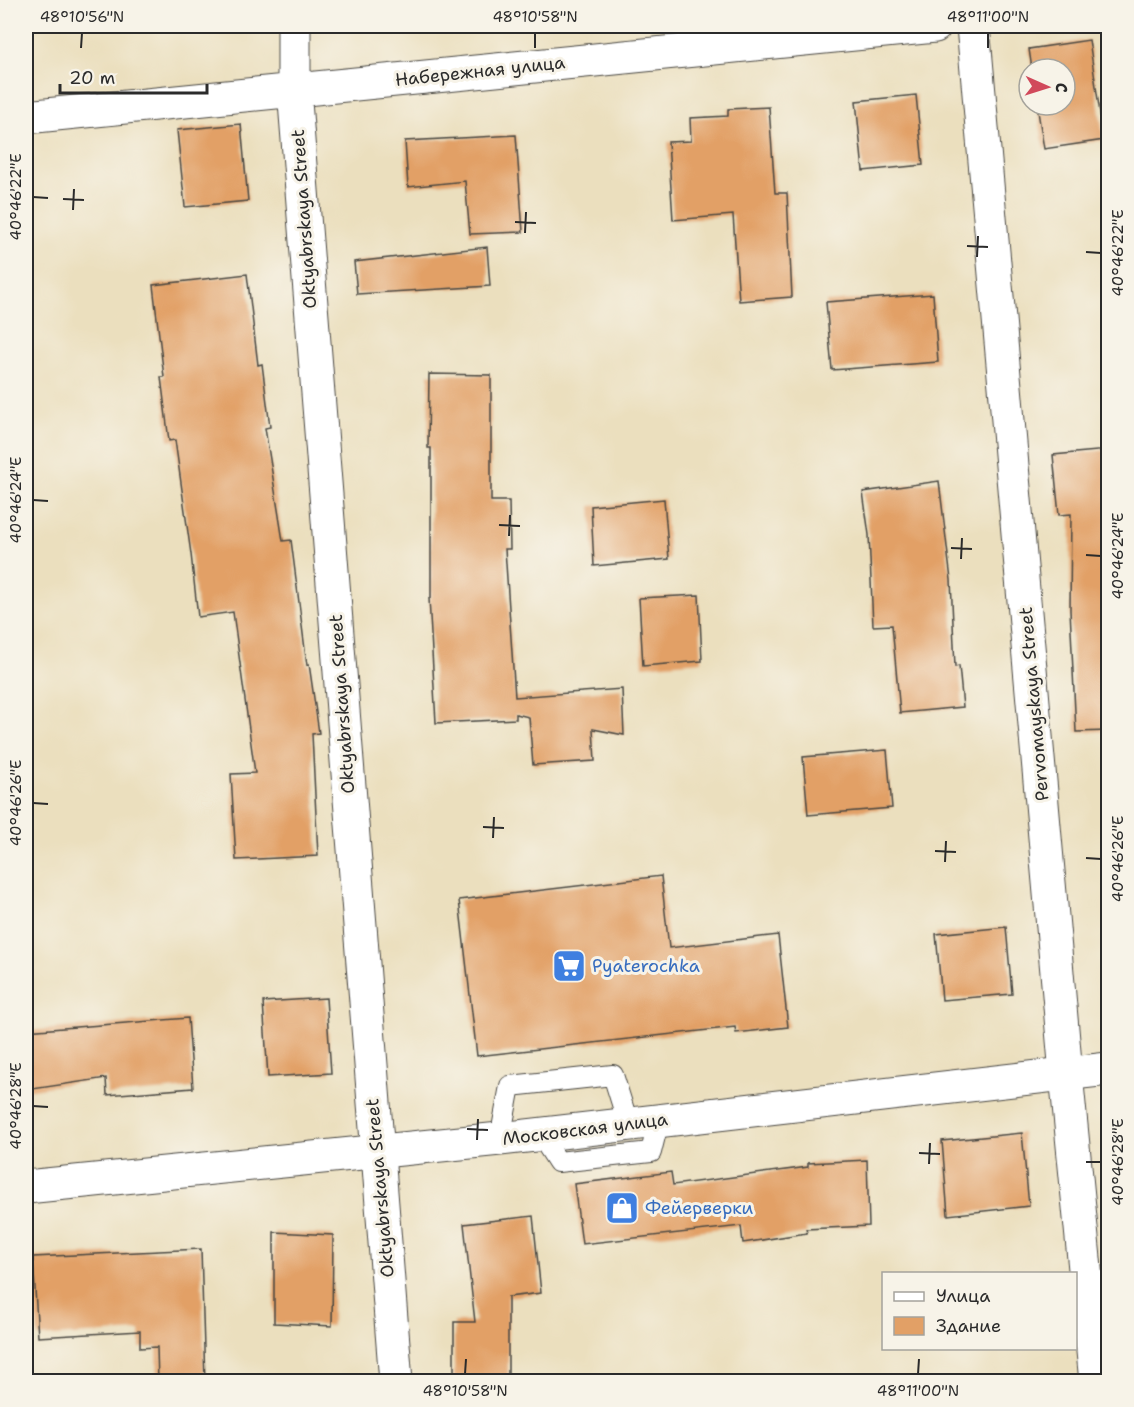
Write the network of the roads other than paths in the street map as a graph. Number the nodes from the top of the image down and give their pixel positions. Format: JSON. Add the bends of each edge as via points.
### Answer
{"nodes":[{"id":1,"x":294,"y":26,"type":"edge"},
{"id":2,"x":935,"y":26,"type":"edge"},
{"id":3,"x":973,"y":26,"type":"edge"},
{"id":4,"x":700,"y":37,"type":"edge"},
{"id":5,"x":294,"y":89,"type":"junction"},
{"id":6,"x":26,"y":117,"type":"edge"},
{"id":7,"x":1108,"y":1069,"type":"edge"},
{"id":8,"x":1066,"y":1074,"type":"junction"},
{"id":9,"x":644,"y":1121,"type":"junction"},
{"id":10,"x":500,"y":1139,"type":"junction"},
{"id":11,"x":377,"y":1150,"type":"junction"},
{"id":12,"x":26,"y":1187,"type":"edge"},
{"id":13,"x":396,"y":1382,"type":"edge"},
{"id":14,"x":1096,"y":1382,"type":"edge"}],
"edges":[{"from":1,"to":5,"type":"street","name":"Oktyabrskaya Street"},
{"from":2,"to":4,"type":"street","name":"Набережная улица"},
{"from":3,"to":8,"type":"street","name":"Pervomayskaya Street"},
{"from":4,"to":5,"type":"street","name":"Набережная улица"},
{"from":5,"to":6,"type":"street","name":"Набережная улица"},
{"from":5,"to":11,"type":"street","name":"Oktyabrskaya Street"},
{"from":7,"to":8,"type":"street","name":"Московская улица"},
{"from":8,"to":9,"type":"street","name":"Московская улица"},
{"from":8,"to":14,"type":"street","name":"Pervomayskaya Street"},
{"from":9,"to":10,"type":"street","name":"Московская улица"},
{"from":9,"to":10,"type":"lane","via":[[613,1075],[510,1086]]},
{"from":10,"to":11,"type":"street","name":"Московская улица"},
{"from":11,"to":12,"type":"street","name":"Московская улица"},
{"from":11,"to":13,"type":"street","name":"Oktyabrskaya Street"}]}
